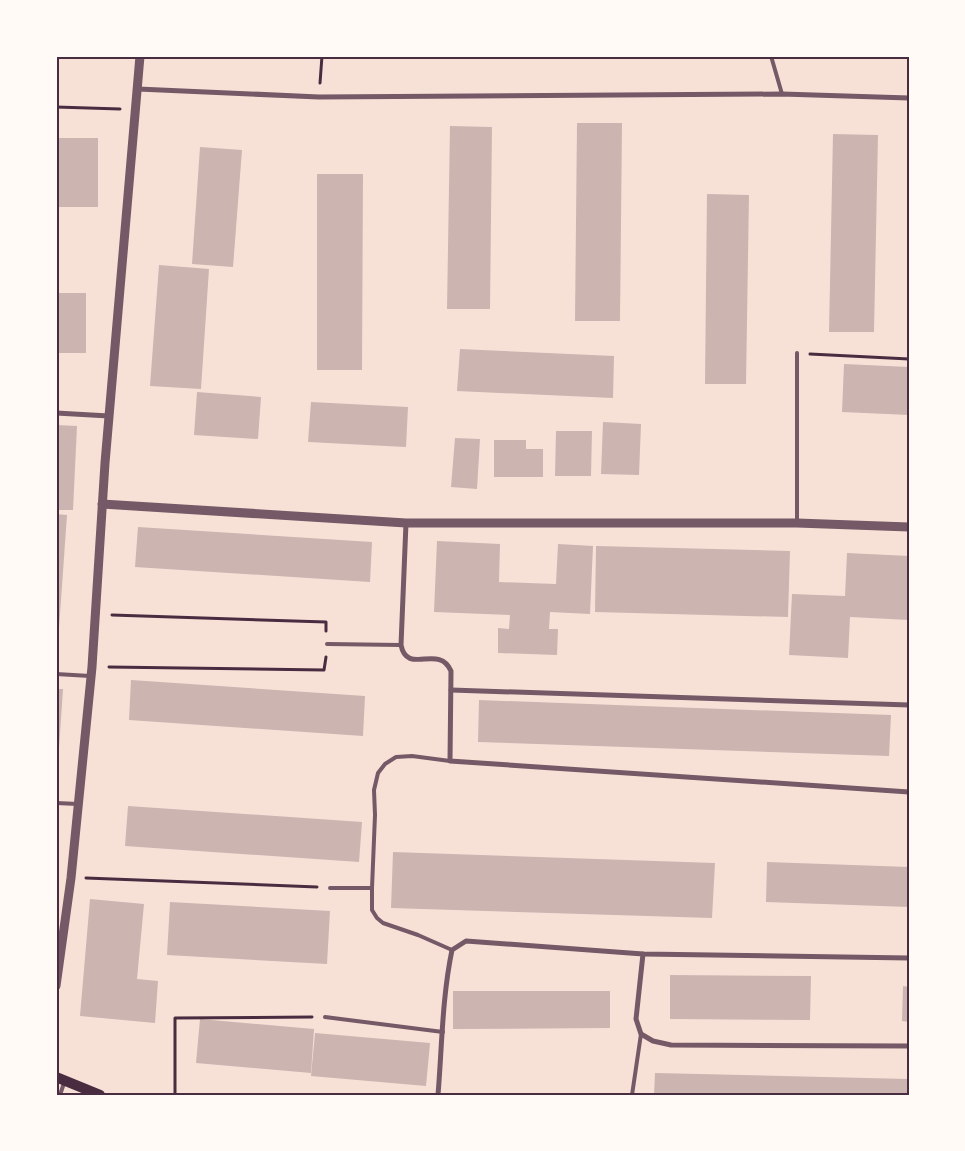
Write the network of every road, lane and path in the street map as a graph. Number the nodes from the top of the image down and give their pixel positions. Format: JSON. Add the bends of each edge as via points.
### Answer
{"nodes":[{"id":1,"x":140,"y":56,"type":"edge"},
{"id":2,"x":322,"y":56,"type":"edge"},
{"id":3,"x":771,"y":56,"type":"edge"},
{"id":4,"x":138,"y":90,"type":"junction"},
{"id":5,"x":782,"y":94,"type":"junction"},
{"id":6,"x":320,"y":97,"type":"junction"},
{"id":7,"x":909,"y":98,"type":"edge"},
{"id":8,"x":56,"y":108,"type":"edge"},
{"id":9,"x":136,"y":109,"type":"junction"},
{"id":10,"x":797,"y":353,"type":"joint"},
{"id":11,"x":909,"y":359,"type":"edge"},
{"id":12,"x":56,"y":413,"type":"edge"},
{"id":13,"x":109,"y":416,"type":"junction"},
{"id":14,"x":102,"y":504,"type":"junction"},
{"id":15,"x":406,"y":523,"type":"junction"},
{"id":16,"x":797,"y":523,"type":"junction"},
{"id":17,"x":909,"y":527,"type":"edge"},
{"id":18,"x":96,"y":614,"type":"junction"},
{"id":19,"x":327,"y":644,"type":"junction"},
{"id":20,"x":402,"y":644,"type":"junction"},
{"id":21,"x":91,"y":672,"type":"junction"},
{"id":22,"x":56,"y":674,"type":"edge"},
{"id":23,"x":452,"y":690,"type":"junction"},
{"id":24,"x":909,"y":705,"type":"edge"},
{"id":25,"x":450,"y":760,"type":"junction"},
{"id":26,"x":909,"y":792,"type":"edge"},
{"id":27,"x":56,"y":803,"type":"edge"},
{"id":28,"x":78,"y":804,"type":"junction"},
{"id":29,"x":71,"y":878,"type":"junction"},
{"id":30,"x":330,"y":888,"type":"joint"},
{"id":31,"x":372,"y":888,"type":"junction"},
{"id":32,"x":452,"y":950,"type":"junction"},
{"id":33,"x":643,"y":954,"type":"junction"},
{"id":34,"x":909,"y":958,"type":"edge"},
{"id":35,"x":56,"y":986,"type":"edge"},
{"id":36,"x":325,"y":1017,"type":"joint"},
{"id":37,"x":443,"y":1032,"type":"junction"},
{"id":38,"x":641,"y":1034,"type":"junction"},
{"id":39,"x":909,"y":1046,"type":"edge"},
{"id":40,"x":61,"y":1079,"type":"edge"},
{"id":41,"x":60,"y":1095,"type":"edge"},
{"id":42,"x":100,"y":1095,"type":"edge"},
{"id":43,"x":175,"y":1095,"type":"edge"},
{"id":44,"x":438,"y":1095,"type":"edge"},
{"id":45,"x":632,"y":1095,"type":"edge"}],
"edges":[{"from":1,"to":4,"type":"street"},
{"from":2,"to":6,"type":"path"},
{"from":3,"to":5,"type":"lane"},
{"from":4,"to":6,"type":"street"},
{"from":4,"to":9,"type":"street"},
{"from":5,"to":6,"type":"street"},
{"from":5,"to":7,"type":"street"},
{"from":8,"to":9,"type":"path"},
{"from":9,"to":13,"type":"street"},
{"from":10,"to":11,"type":"path"},
{"from":10,"to":16,"type":"lane"},
{"from":12,"to":13,"type":"street"},
{"from":13,"to":14,"type":"street"},
{"from":14,"to":15,"type":"street"},
{"from":14,"to":18,"type":"street"},
{"from":15,"to":16,"type":"street"},
{"from":15,"to":20,"type":"street"},
{"from":16,"to":17,"type":"street"},
{"from":18,"to":19,"type":"path","via":[[326,622]]},
{"from":18,"to":21,"type":"street"},
{"from":19,"to":20,"type":"lane"},
{"from":19,"to":21,"type":"path","via":[[324,670]]},
{"from":20,"to":23,"type":"street","via":[[404,654],[410,658],[439,659],[448,664],[452,671]]},
{"from":21,"to":22,"type":"lane"},
{"from":21,"to":28,"type":"street"},
{"from":23,"to":24,"type":"street"},
{"from":23,"to":25,"type":"street"},
{"from":25,"to":26,"type":"street"},
{"from":25,"to":31,"type":"lane","via":[[396,757],[378,773],[374,790]]},
{"from":27,"to":28,"type":"lane"},
{"from":28,"to":29,"type":"street"},
{"from":29,"to":30,"type":"path"},
{"from":29,"to":35,"type":"street"},
{"from":30,"to":31,"type":"lane"},
{"from":31,"to":32,"type":"lane","via":[[372,910],[377,918]]},
{"from":32,"to":33,"type":"street","via":[[466,941]]},
{"from":32,"to":37,"type":"street"},
{"from":33,"to":34,"type":"street"},
{"from":33,"to":38,"type":"street","via":[[636,1019]]},
{"from":36,"to":37,"type":"lane"},
{"from":36,"to":43,"type":"path","via":[[175,1018]]},
{"from":37,"to":44,"type":"street"},
{"from":38,"to":39,"type":"street","via":[[672,1046]]},
{"from":38,"to":45,"type":"lane"},
{"from":40,"to":41,"type":"lane"},
{"from":40,"to":42,"type":"main road"}]}
